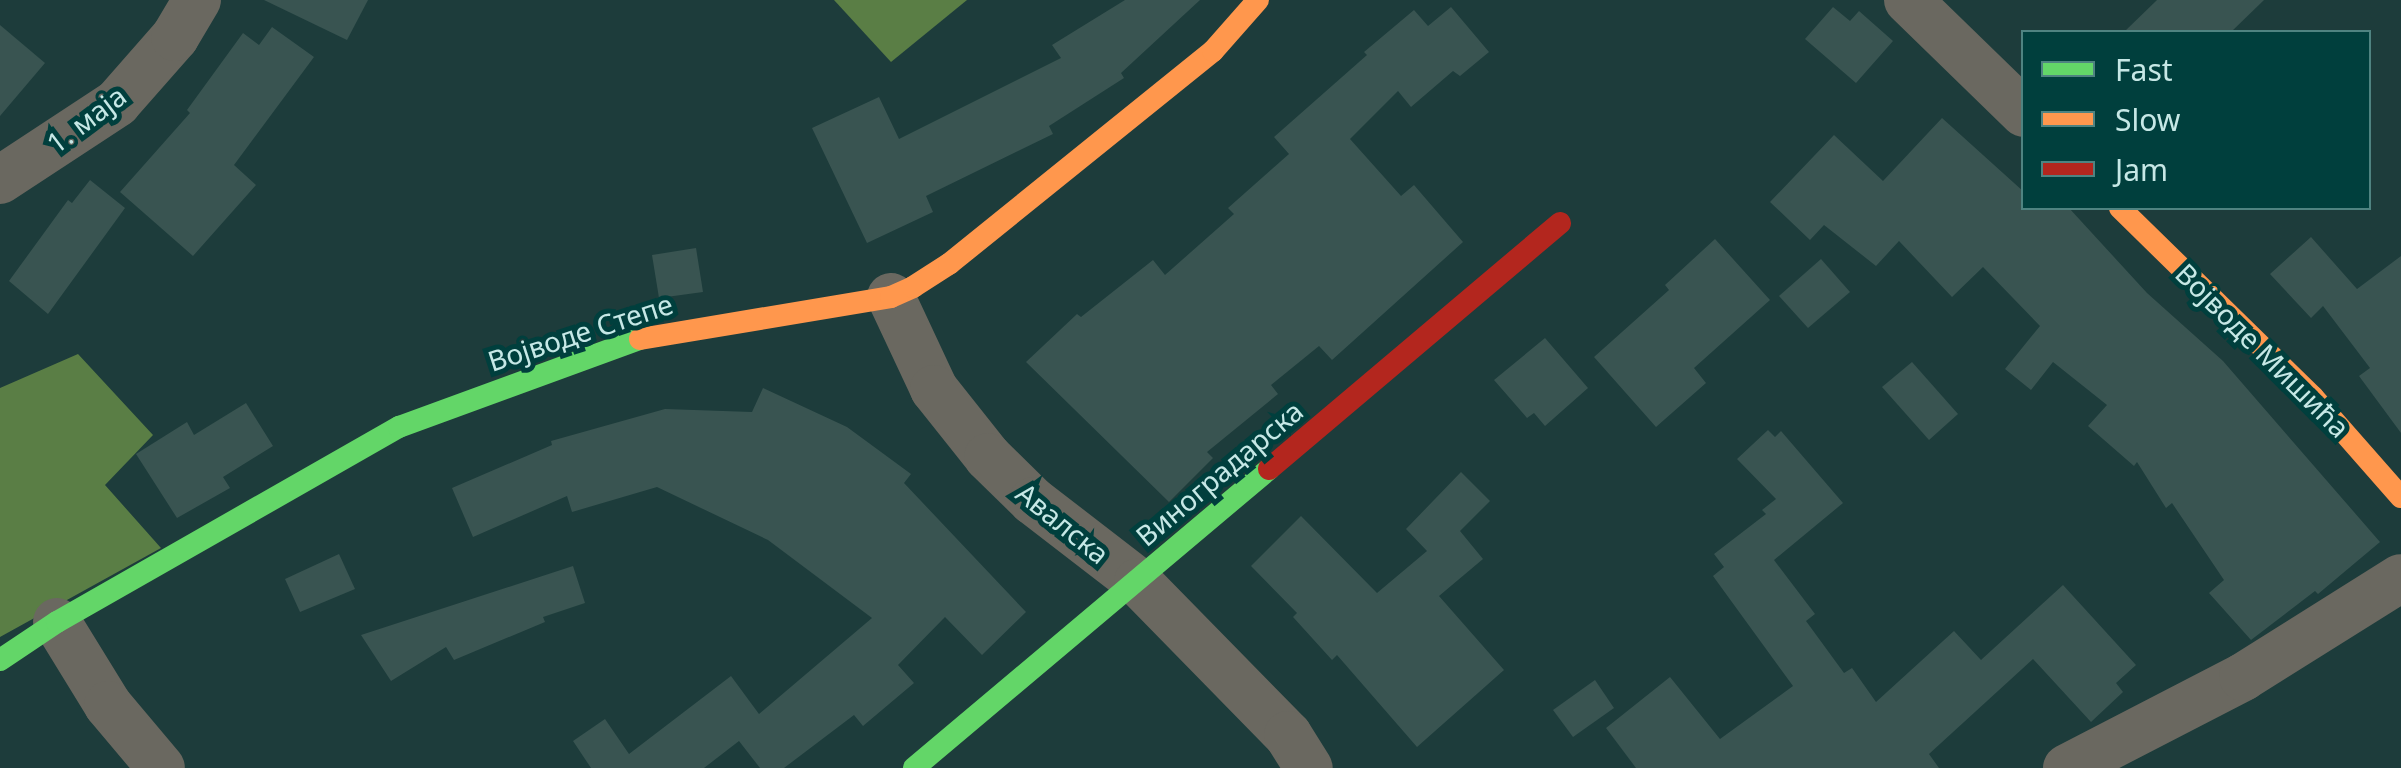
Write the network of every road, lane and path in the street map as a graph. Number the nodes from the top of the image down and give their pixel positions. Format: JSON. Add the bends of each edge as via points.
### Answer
{"nodes":[{"id":1,"x":196,"y":0,"type":"edge"},
{"id":2,"x":1258,"y":0,"type":"edge"},
{"id":3,"x":1908,"y":0,"type":"edge"},
{"id":4,"x":2021,"y":111,"type":"edge"},
{"id":5,"x":0,"y":180,"type":"edge"},
{"id":6,"x":2122,"y":210,"type":"edge"},
{"id":7,"x":1560,"y":222,"type":"dead end"},
{"id":8,"x":891,"y":297,"type":"junction"},
{"id":9,"x":2401,"y":497,"type":"edge"},
{"id":10,"x":2401,"y":578,"type":"edge"},
{"id":11,"x":1138,"y":582,"type":"junction"},
{"id":12,"x":56,"y":622,"type":"junction"},
{"id":13,"x":0,"y":660,"type":"edge"},
{"id":14,"x":161,"y":768,"type":"edge"},
{"id":15,"x":914,"y":768,"type":"edge"},
{"id":16,"x":1309,"y":768,"type":"edge"},
{"id":17,"x":2067,"y":768,"type":"edge"}],
"edges":[{"from":1,"to":5,"type":"street","name":"1. маја","via":[[175,37],[117,103]]},
{"from":2,"to":8,"type":"street","name":"Војводе Степе","via":[[1213,51],[949,264]]},
{"from":3,"to":4,"type":"street"},
{"from":6,"to":9,"type":"street","name":"Војводе Мишића","via":[[2314,397]]},
{"from":7,"to":11,"type":"street","name":"Виноградарска"},
{"from":8,"to":11,"type":"street","name":"Авалска","via":[[934,389],[988,457]]},
{"from":8,"to":12,"type":"street","name":"Војводе Степе","via":[[662,332],[399,427]]},
{"from":10,"to":17,"type":"street","via":[[2243,677]]},
{"from":11,"to":15,"type":"street","name":"Виноградарска"},
{"from":11,"to":16,"type":"street","name":"Авалска","via":[[1288,735]]},
{"from":12,"to":13,"type":"street","name":"Војводе Степе"},
{"from":12,"to":14,"type":"street","via":[[108,705]]}]}
